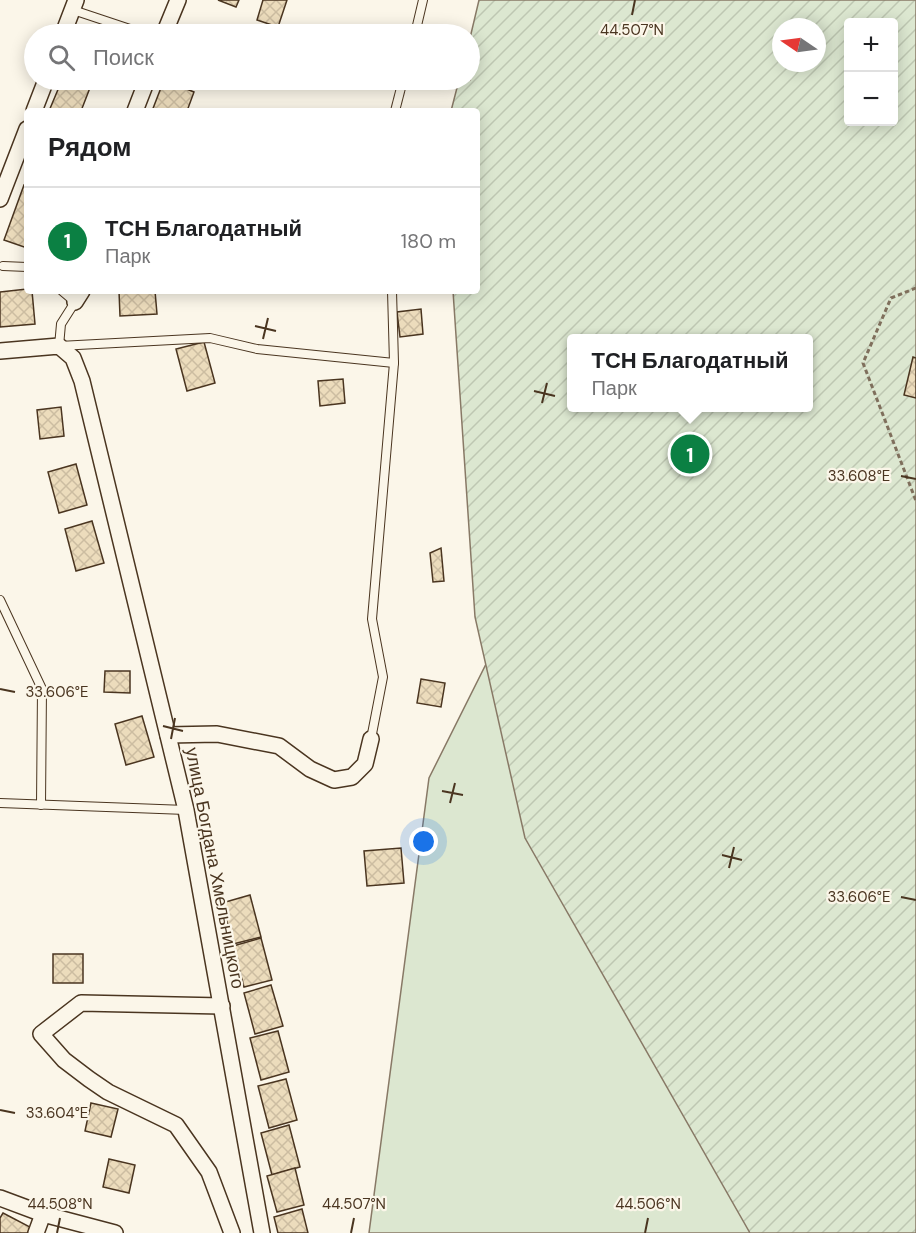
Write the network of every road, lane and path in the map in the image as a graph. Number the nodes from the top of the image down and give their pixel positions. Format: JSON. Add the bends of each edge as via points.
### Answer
{"nodes":[{"id":1,"x":178,"y":0,"type":"edge"},
{"id":2,"x":423,"y":0,"type":"edge"},
{"id":3,"x":74,"y":5,"type":"edge"},
{"id":4,"x":67,"y":24,"type":"edge"},
{"id":5,"x":121,"y":24,"type":"edge"},
{"id":6,"x":168,"y":24,"type":"edge"},
{"id":7,"x":417,"y":24,"type":"edge"},
{"id":8,"x":42,"y":90,"type":"edge"},
{"id":9,"x":143,"y":90,"type":"edge"},
{"id":10,"x":400,"y":90,"type":"edge"},
{"id":11,"x":35,"y":108,"type":"edge"},
{"id":12,"x":136,"y":108,"type":"edge"},
{"id":13,"x":396,"y":108,"type":"edge"},
{"id":14,"x":24,"y":137,"type":"edge"},
{"id":15,"x":0,"y":199,"type":"edge"},
{"id":16,"x":3,"y":266,"type":"dead end"},
{"id":17,"x":24,"y":267,"type":"edge"},
{"id":18,"x":916,"y":288,"type":"edge"},
{"id":19,"x":392,"y":294,"type":"edge"},
{"id":20,"x":79,"y":296,"type":"edge"},
{"id":21,"x":60,"y":346,"type":"junction"},
{"id":22,"x":0,"y":351,"type":"edge"},
{"id":23,"x":394,"y":363,"type":"junction"},
{"id":24,"x":916,"y":501,"type":"edge"},
{"id":25,"x":0,"y":600,"type":"edge"},
{"id":26,"x":168,"y":735,"type":"junction"},
{"id":27,"x":371,"y":739,"type":"joint"},
{"id":28,"x":0,"y":803,"type":"edge"},
{"id":29,"x":41,"y":805,"type":"junction"},
{"id":30,"x":186,"y":810,"type":"junction"},
{"id":31,"x":222,"y":1006,"type":"junction"},
{"id":32,"x":0,"y":1198,"type":"edge"},
{"id":33,"x":43,"y":1214,"type":"junction"},
{"id":34,"x":36,"y":1233,"type":"edge"},
{"id":35,"x":115,"y":1233,"type":"edge"},
{"id":36,"x":232,"y":1233,"type":"edge"},
{"id":37,"x":262,"y":1233,"type":"edge"}],
"edges":[{"from":1,"to":6,"type":"street"},
{"from":2,"to":7,"type":"lane"},
{"from":3,"to":4,"type":"street"},
{"from":3,"to":5,"type":"lane"},
{"from":8,"to":11,"type":"street"},
{"from":9,"to":12,"type":"street"},
{"from":10,"to":13,"type":"lane"},
{"from":14,"to":15,"type":"street"},
{"from":16,"to":17,"type":"lane"},
{"from":18,"to":24,"type":"path","via":[[891,298],[863,363]]},
{"from":19,"to":23,"type":"lane"},
{"from":20,"to":21,"type":"lane","via":[[61,324]]},
{"from":21,"to":22,"type":"street"},
{"from":21,"to":23,"type":"lane","via":[[210,338],[257,349]]},
{"from":21,"to":26,"type":"street","name":"улица Богдана Хмельницкого","via":[[73,358],[82,381]]},
{"from":23,"to":27,"type":"lane","via":[[372,619],[383,677]]},
{"from":25,"to":29,"type":"lane","via":[[42,689]]},
{"from":26,"to":27,"type":"street","via":[[217,734],[279,746],[310,769],[334,780],[352,777],[365,764]]},
{"from":26,"to":30,"type":"street","name":"улица Богдана Хмельницкого"},
{"from":28,"to":29,"type":"lane"},
{"from":29,"to":30,"type":"lane"},
{"from":30,"to":31,"type":"street","name":"улица Богдана Хмельницкого"},
{"from":31,"to":36,"type":"street","via":[[81,1003],[41,1034],[64,1060],[108,1092],[176,1125],[209,1172]]},
{"from":31,"to":37,"type":"street","name":"улица Богдана Хмельницкого"},
{"from":32,"to":33,"type":"street"},
{"from":33,"to":34,"type":"street"},
{"from":33,"to":35,"type":"street"}]}
